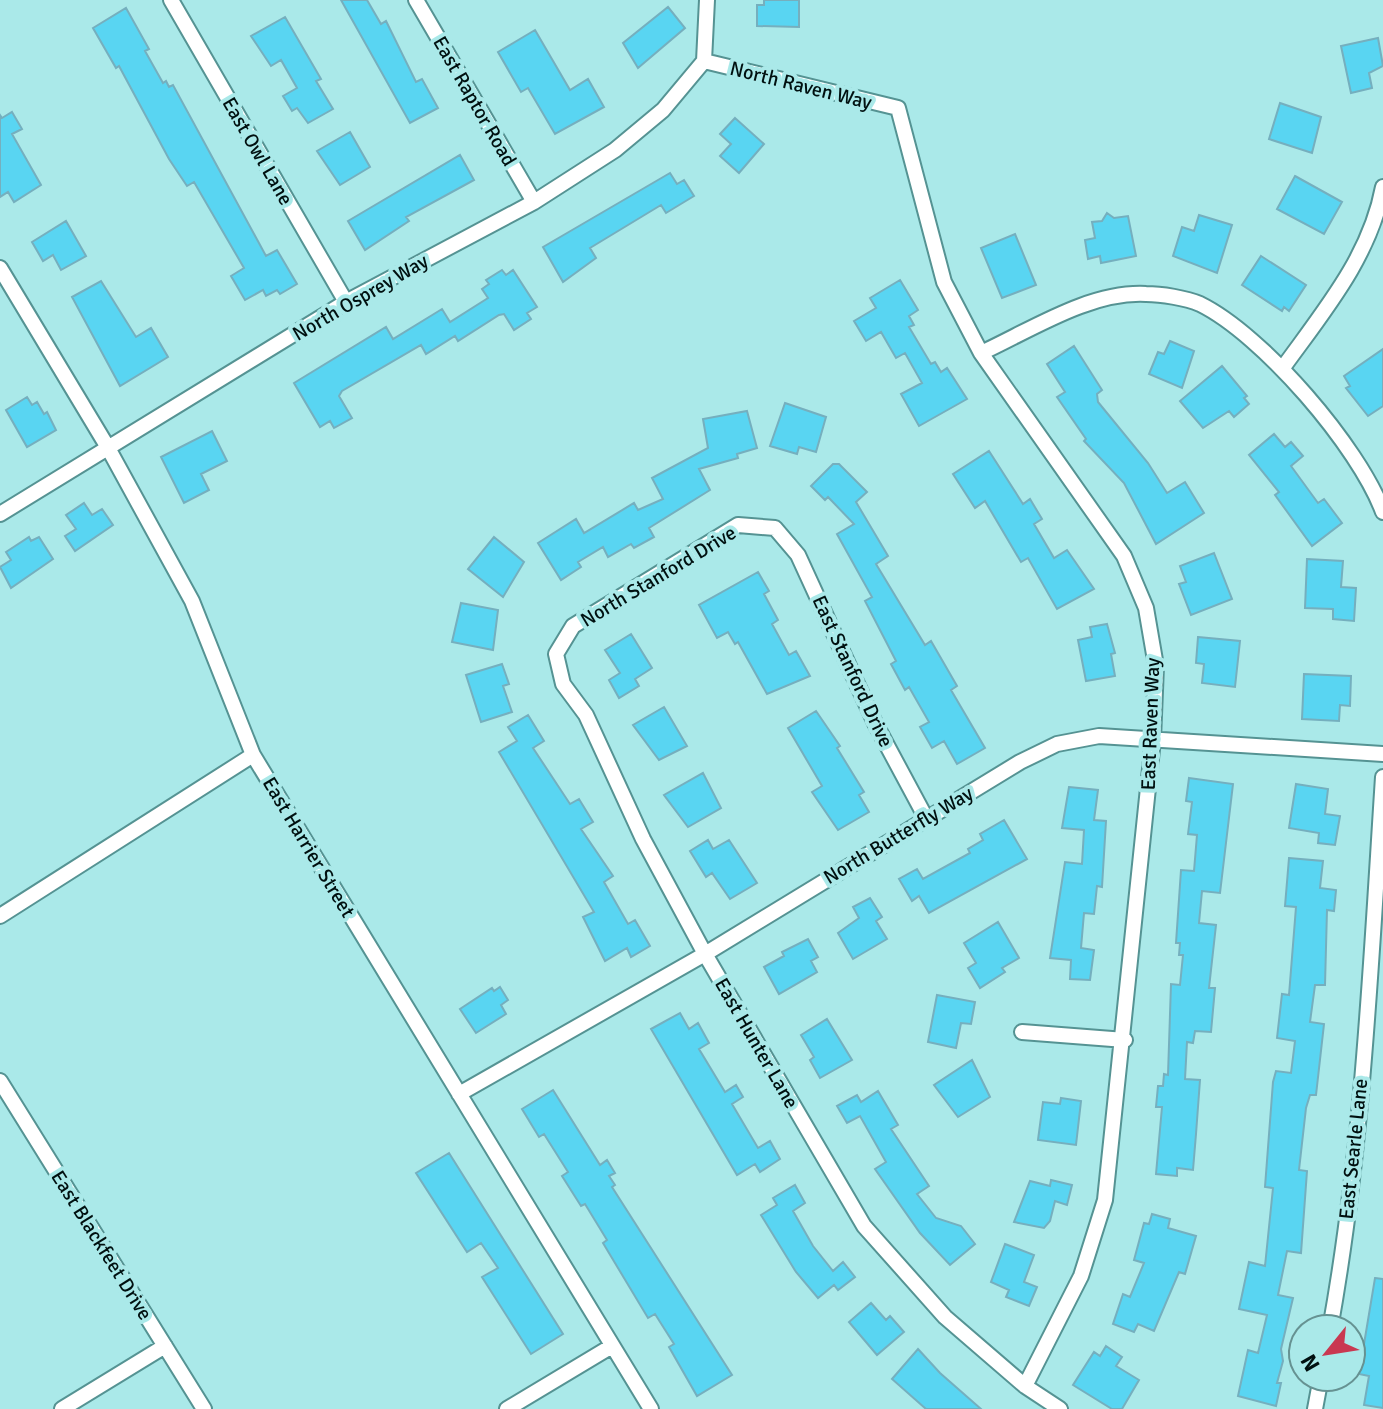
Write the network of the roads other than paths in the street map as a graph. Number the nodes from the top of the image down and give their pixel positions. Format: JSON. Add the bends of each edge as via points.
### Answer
{"nodes":[{"id":1,"x":171,"y":0,"type":"edge"},
{"id":2,"x":416,"y":0,"type":"edge"},
{"id":3,"x":707,"y":0,"type":"edge"},
{"id":4,"x":704,"y":61,"type":"junction"},
{"id":5,"x":898,"y":108,"type":"joint"},
{"id":6,"x":1383,"y":187,"type":"edge"},
{"id":7,"x":534,"y":202,"type":"junction"},
{"id":8,"x":0,"y":268,"type":"edge"},
{"id":9,"x":346,"y":302,"type":"junction"},
{"id":10,"x":981,"y":353,"type":"junction"},
{"id":11,"x":1282,"y":369,"type":"junction"},
{"id":12,"x":107,"y":446,"type":"junction"},
{"id":13,"x":1383,"y":512,"type":"edge"},
{"id":14,"x":0,"y":514,"type":"edge"},
{"id":15,"x":775,"y":528,"type":"joint"},
{"id":16,"x":556,"y":654,"type":"joint"},
{"id":17,"x":1153,"y":740,"type":"junction"},
{"id":18,"x":1383,"y":754,"type":"edge"},
{"id":19,"x":253,"y":755,"type":"junction"},
{"id":20,"x":1383,"y":777,"type":"edge"},
{"id":21,"x":926,"y":818,"type":"junction"},
{"id":22,"x":0,"y":916,"type":"edge"},
{"id":23,"x":705,"y":954,"type":"junction"},
{"id":24,"x":1022,"y":1032,"type":"dead end"},
{"id":25,"x":1125,"y":1040,"type":"junction"},
{"id":26,"x":0,"y":1081,"type":"edge"},
{"id":27,"x":459,"y":1094,"type":"junction"},
{"id":28,"x":1333,"y":1313,"type":"edge"},
{"id":29,"x":165,"y":1346,"type":"junction"},
{"id":30,"x":612,"y":1346,"type":"junction"},
{"id":31,"x":1025,"y":1386,"type":"junction"},
{"id":32,"x":62,"y":1409,"type":"edge"},
{"id":33,"x":204,"y":1409,"type":"edge"},
{"id":34,"x":507,"y":1409,"type":"edge"},
{"id":35,"x":651,"y":1409,"type":"edge"},
{"id":36,"x":1060,"y":1409,"type":"edge"}],
"edges":[{"from":1,"to":9,"type":"street","name":"East Owl Lane"},
{"from":2,"to":7,"type":"street","name":"East Raptor Road"},
{"from":3,"to":4,"type":"street"},
{"from":4,"to":5,"type":"street","name":"North Raven Way"},
{"from":4,"to":7,"type":"street","name":"North Osprey Way","via":[[663,110],[627,140]]},
{"from":5,"to":10,"type":"street","name":"East Raven Way","via":[[944,282]]},
{"from":6,"to":11,"type":"street","via":[[1361,252]]},
{"from":7,"to":9,"type":"street","name":"North Osprey Way"},
{"from":8,"to":12,"type":"street","name":"East Harrier Street"},
{"from":9,"to":12,"type":"street","name":"North Osprey Way"},
{"from":10,"to":11,"type":"street","via":[[1104,298],[1146,294],[1198,303],[1245,334]]},
{"from":10,"to":17,"type":"street","name":"East Raven Way","via":[[1124,556],[1146,608],[1156,666]]},
{"from":11,"to":13,"type":"street","via":[[1374,486]]},
{"from":12,"to":14,"type":"street","name":"North Osprey Way"},
{"from":12,"to":19,"type":"street","name":"East Harrier Street","via":[[192,601]]},
{"from":15,"to":16,"type":"street","name":"North Stanford Drive","via":[[738,525],[573,626]]},
{"from":15,"to":21,"type":"street","name":"East Stanford Drive","via":[[798,555],[875,723]]},
{"from":16,"to":23,"type":"street","name":"East Hunter Lane","via":[[563,684],[586,715],[643,839]]},
{"from":17,"to":18,"type":"street","name":"North Butterfly Way"},
{"from":17,"to":21,"type":"street","name":"North Butterfly Way","via":[[1099,736],[1057,744]]},
{"from":17,"to":25,"type":"street","name":"East Raven Way"},
{"from":19,"to":22,"type":"street"},
{"from":19,"to":27,"type":"street","name":"East Harrier Street"},
{"from":20,"to":28,"type":"street","name":"East Searle Lane","via":[[1368,1020]]},
{"from":21,"to":23,"type":"street","name":"North Butterfly Way"},
{"from":23,"to":27,"type":"street","name":"North Butterfly Way"},
{"from":23,"to":31,"type":"street","name":"East Hunter Lane","via":[[864,1226],[945,1317]]},
{"from":24,"to":25,"type":"street"},
{"from":25,"to":31,"type":"street","name":"East Raven Way","via":[[1105,1200],[1081,1276]]},
{"from":26,"to":29,"type":"street","name":"East Blackfeet Drive"},
{"from":27,"to":30,"type":"street","name":"East Harrier Street"},
{"from":29,"to":32,"type":"street"},
{"from":29,"to":33,"type":"street","name":"East Blackfeet Drive"},
{"from":30,"to":34,"type":"street"},
{"from":30,"to":35,"type":"street","name":"East Harrier Street"},
{"from":31,"to":36,"type":"street","name":"East Hunter Lane"}]}
